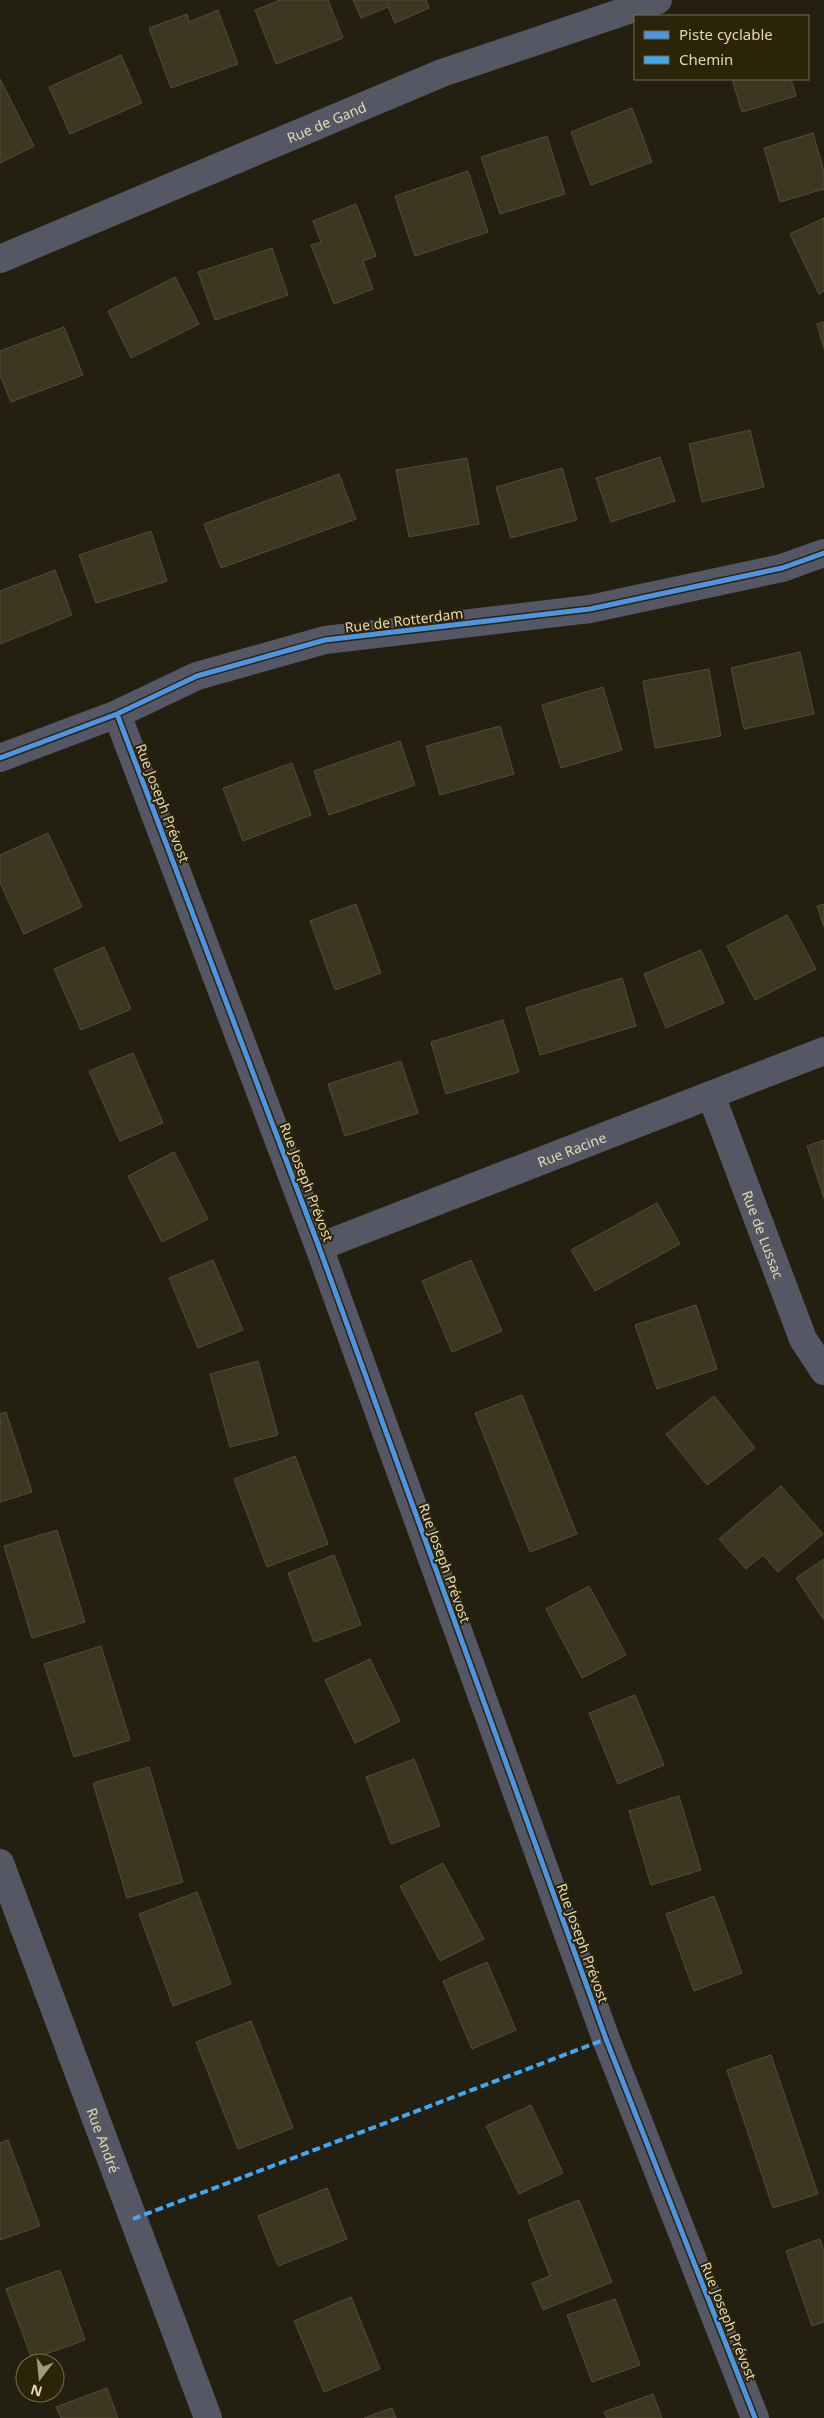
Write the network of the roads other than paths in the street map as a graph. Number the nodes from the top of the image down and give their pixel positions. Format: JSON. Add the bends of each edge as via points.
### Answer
{"nodes":[{"id":1,"x":658,"y":0,"type":"edge"},
{"id":2,"x":0,"y":258,"type":"edge"},
{"id":3,"x":824,"y":553,"type":"edge"},
{"id":4,"x":117,"y":714,"type":"junction"},
{"id":5,"x":0,"y":758,"type":"edge"},
{"id":6,"x":824,"y":1051,"type":"edge"},
{"id":7,"x":710,"y":1094,"type":"junction"},
{"id":8,"x":319,"y":1247,"type":"junction"},
{"id":9,"x":824,"y":1371,"type":"edge"},
{"id":10,"x":0,"y":1863,"type":"edge"},
{"id":11,"x":208,"y":2418,"type":"edge"},
{"id":12,"x":755,"y":2418,"type":"edge"}],
"edges":[{"from":1,"to":2,"type":"street","name":"Rue de Gand","via":[[442,73]]},
{"from":3,"to":4,"type":"street","name":"Rue de Rotterdam","via":[[782,568],[590,609],[325,640],[197,676]]},
{"from":4,"to":5,"type":"street","name":"Rue de Rotterdam"},
{"from":4,"to":8,"type":"street","name":"Rue Joseph Prévost"},
{"from":6,"to":7,"type":"street","name":"Rue Racine"},
{"from":7,"to":8,"type":"street","name":"Rue Racine"},
{"from":7,"to":9,"type":"street","name":"Rue de Lussac","via":[[803,1339]]},
{"from":8,"to":12,"type":"street","name":"Rue Joseph Prévost","via":[[606,2039]]},
{"from":10,"to":11,"type":"street","name":"Rue André"}]}
